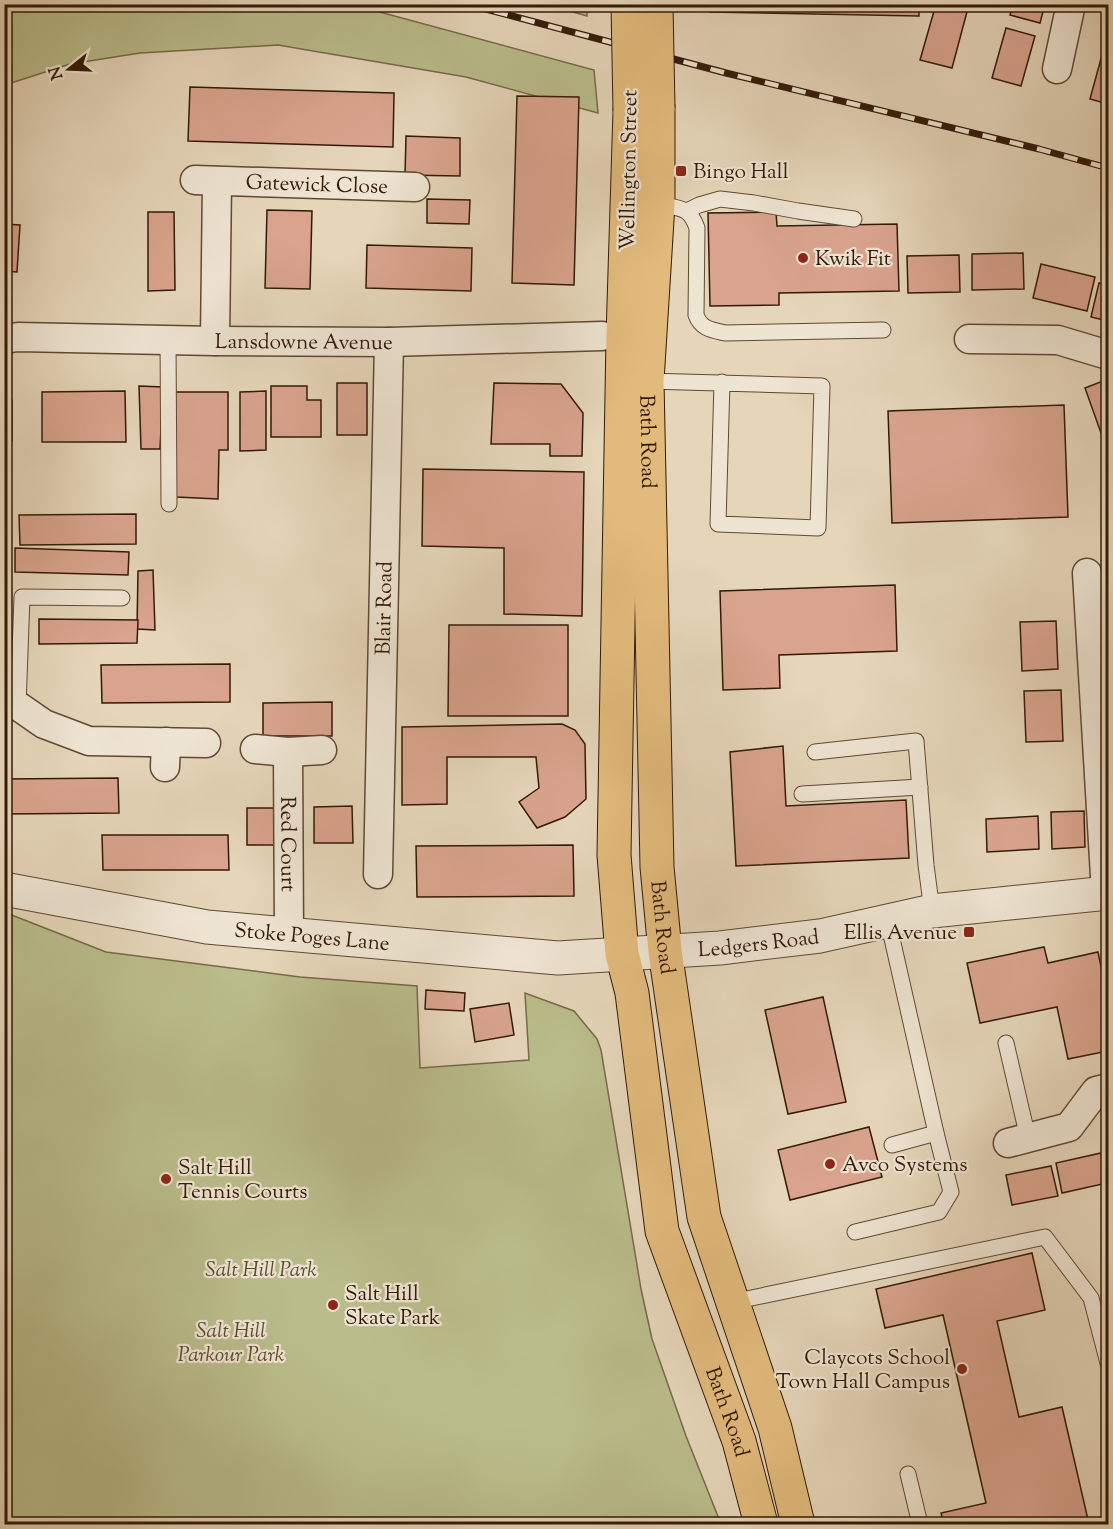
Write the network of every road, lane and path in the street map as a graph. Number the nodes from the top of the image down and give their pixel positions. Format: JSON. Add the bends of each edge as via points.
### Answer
{"nodes":[{"id":1,"x":628,"y":4,"type":"edge"},
{"id":2,"x":656,"y":4,"type":"edge"},
{"id":3,"x":1071,"y":4,"type":"edge"},
{"id":4,"x":1057,"y":69,"type":"dead end"},
{"id":5,"x":644,"y":110,"type":"junction"},
{"id":6,"x":415,"y":187,"type":"dead end"},
{"id":7,"x":673,"y":207,"type":"junction"},
{"id":8,"x":854,"y":219,"type":"dead end"},
{"id":9,"x":651,"y":315,"type":"joint"},
{"id":10,"x":883,"y":330,"type":"dead end"},
{"id":11,"x":613,"y":336,"type":"junction"},
{"id":12,"x":4,"y":339,"type":"edge"},
{"id":13,"x":969,"y":339,"type":"dead end"},
{"id":14,"x":168,"y":340,"type":"junction"},
{"id":15,"x":215,"y":341,"type":"junction"},
{"id":16,"x":389,"y":342,"type":"junction"},
{"id":17,"x":1108,"y":355,"type":"edge"},
{"id":18,"x":647,"y":381,"type":"junction"},
{"id":19,"x":722,"y":382,"type":"junction"},
{"id":20,"x":169,"y":504,"type":"dead end"},
{"id":21,"x":1087,"y":573,"type":"dead end"},
{"id":22,"x":122,"y":598,"type":"dead end"},
{"id":23,"x":11,"y":703,"type":"edge"},
{"id":24,"x":206,"y":743,"type":"dead end"},
{"id":25,"x":255,"y":749,"type":"dead end"},
{"id":26,"x":322,"y":750,"type":"dead end"},
{"id":27,"x":288,"y":752,"type":"junction"},
{"id":28,"x":815,"y":752,"type":"dead end"},
{"id":29,"x":920,"y":787,"type":"junction"},
{"id":30,"x":801,"y":794,"type":"dead end"},
{"id":31,"x":378,"y":874,"type":"dead end"},
{"id":32,"x":4,"y":889,"type":"edge"},
{"id":33,"x":1107,"y":893,"type":"edge"},
{"id":34,"x":933,"y":911,"type":"junction"},
{"id":35,"x":888,"y":921,"type":"junction"},
{"id":36,"x":289,"y":934,"type":"junction"},
{"id":37,"x":665,"y":951,"type":"junction"},
{"id":38,"x":622,"y":954,"type":"junction"},
{"id":39,"x":1006,"y":1043,"type":"dead end"},
{"id":40,"x":1108,"y":1088,"type":"edge"},
{"id":41,"x":936,"y":1134,"type":"junction"},
{"id":42,"x":1018,"y":1140,"type":"joint"},
{"id":43,"x":892,"y":1145,"type":"dead end"},
{"id":44,"x":855,"y":1232,"type":"dead end"},
{"id":45,"x":732,"y":1302,"type":"junction"},
{"id":46,"x":1108,"y":1363,"type":"edge"},
{"id":47,"x":908,"y":1474,"type":"dead end"},
{"id":48,"x":761,"y":1524,"type":"edge"},
{"id":49,"x":798,"y":1524,"type":"edge"},
{"id":50,"x":920,"y":1524,"type":"edge"}],
"edges":[{"from":1,"to":5,"type":"main road","name":"Wellington Street","bridge":true},
{"from":2,"to":5,"type":"main road","name":"Wellington Street","bridge":true},
{"from":3,"to":4,"type":"street"},
{"from":5,"to":7,"type":"main road","name":"Wellington Street"},
{"from":5,"to":11,"type":"main road","name":"Wellington Street"},
{"from":6,"to":15,"type":"street","name":"Gatewick Close","via":[[206,181]]},
{"from":7,"to":8,"type":"lane","via":[[720,200]]},
{"from":7,"to":9,"type":"main road","name":"Wellington Street"},
{"from":7,"to":10,"type":"lane","via":[[693,217],[697,228],[696,315],[706,328],[725,333]]},
{"from":9,"to":18,"type":"main road","name":"Bath Road"},
{"from":11,"to":16,"type":"street","name":"Lansdowne Avenue"},
{"from":11,"to":38,"type":"main road","name":"Bath Road","via":[[614,855]]},
{"from":12,"to":14,"type":"street","name":"Lansdowne Avenue"},
{"from":13,"to":17,"type":"street","via":[[1058,340]]},
{"from":14,"to":15,"type":"street","name":"Lansdowne Avenue"},
{"from":14,"to":20,"type":"lane"},
{"from":15,"to":16,"type":"street","name":"Lansdowne Avenue"},
{"from":16,"to":31,"type":"street","name":"Blair Road"},
{"from":18,"to":19,"type":"lane"},
{"from":18,"to":37,"type":"main road","name":"Bath Road","via":[[657,867]]},
{"from":19,"to":19,"type":"lane","via":[[822,386],[818,528],[718,524]]},
{"from":21,"to":33,"type":"street"},
{"from":22,"to":23,"type":"lane","via":[[22,597],[16,612]]},
{"from":23,"to":24,"type":"street","via":[[44,724],[89,741],[166,754]]},
{"from":25,"to":27,"type":"street"},
{"from":26,"to":27,"type":"street"},
{"from":27,"to":36,"type":"street","name":"Red Court"},
{"from":28,"to":29,"type":"lane","via":[[916,741]]},
{"from":29,"to":30,"type":"lane"},
{"from":29,"to":34,"type":"lane"},
{"from":32,"to":36,"type":"street","name":"Stoke Poges Lane","via":[[207,927]]},
{"from":33,"to":34,"type":"street","name":"Ledgers Road"},
{"from":34,"to":35,"type":"street","name":"Ledgers Road"},
{"from":35,"to":37,"type":"street","name":"Ledgers Road","via":[[820,936]]},
{"from":35,"to":41,"type":"lane"},
{"from":36,"to":38,"type":"street","name":"Stoke Poges Lane","via":[[558,958]]},
{"from":37,"to":38,"type":"street","name":"Ledgers Road"},
{"from":37,"to":45,"type":"main road","name":"Bath Road","via":[[704,1217]]},
{"from":38,"to":48,"type":"main road","name":"Bath Road","via":[[632,993],[662,1231],[739,1442]]},
{"from":39,"to":42,"type":"lane"},
{"from":40,"to":42,"type":"street","via":[[1096,1090],[1068,1127]]},
{"from":41,"to":43,"type":"lane"},
{"from":41,"to":44,"type":"lane","via":[[951,1192],[939,1212]]},
{"from":45,"to":46,"type":"lane","via":[[1045,1237],[1091,1298]]},
{"from":45,"to":49,"type":"main road","name":"Bath Road","via":[[775,1428]]},
{"from":47,"to":50,"type":"lane"}]}
